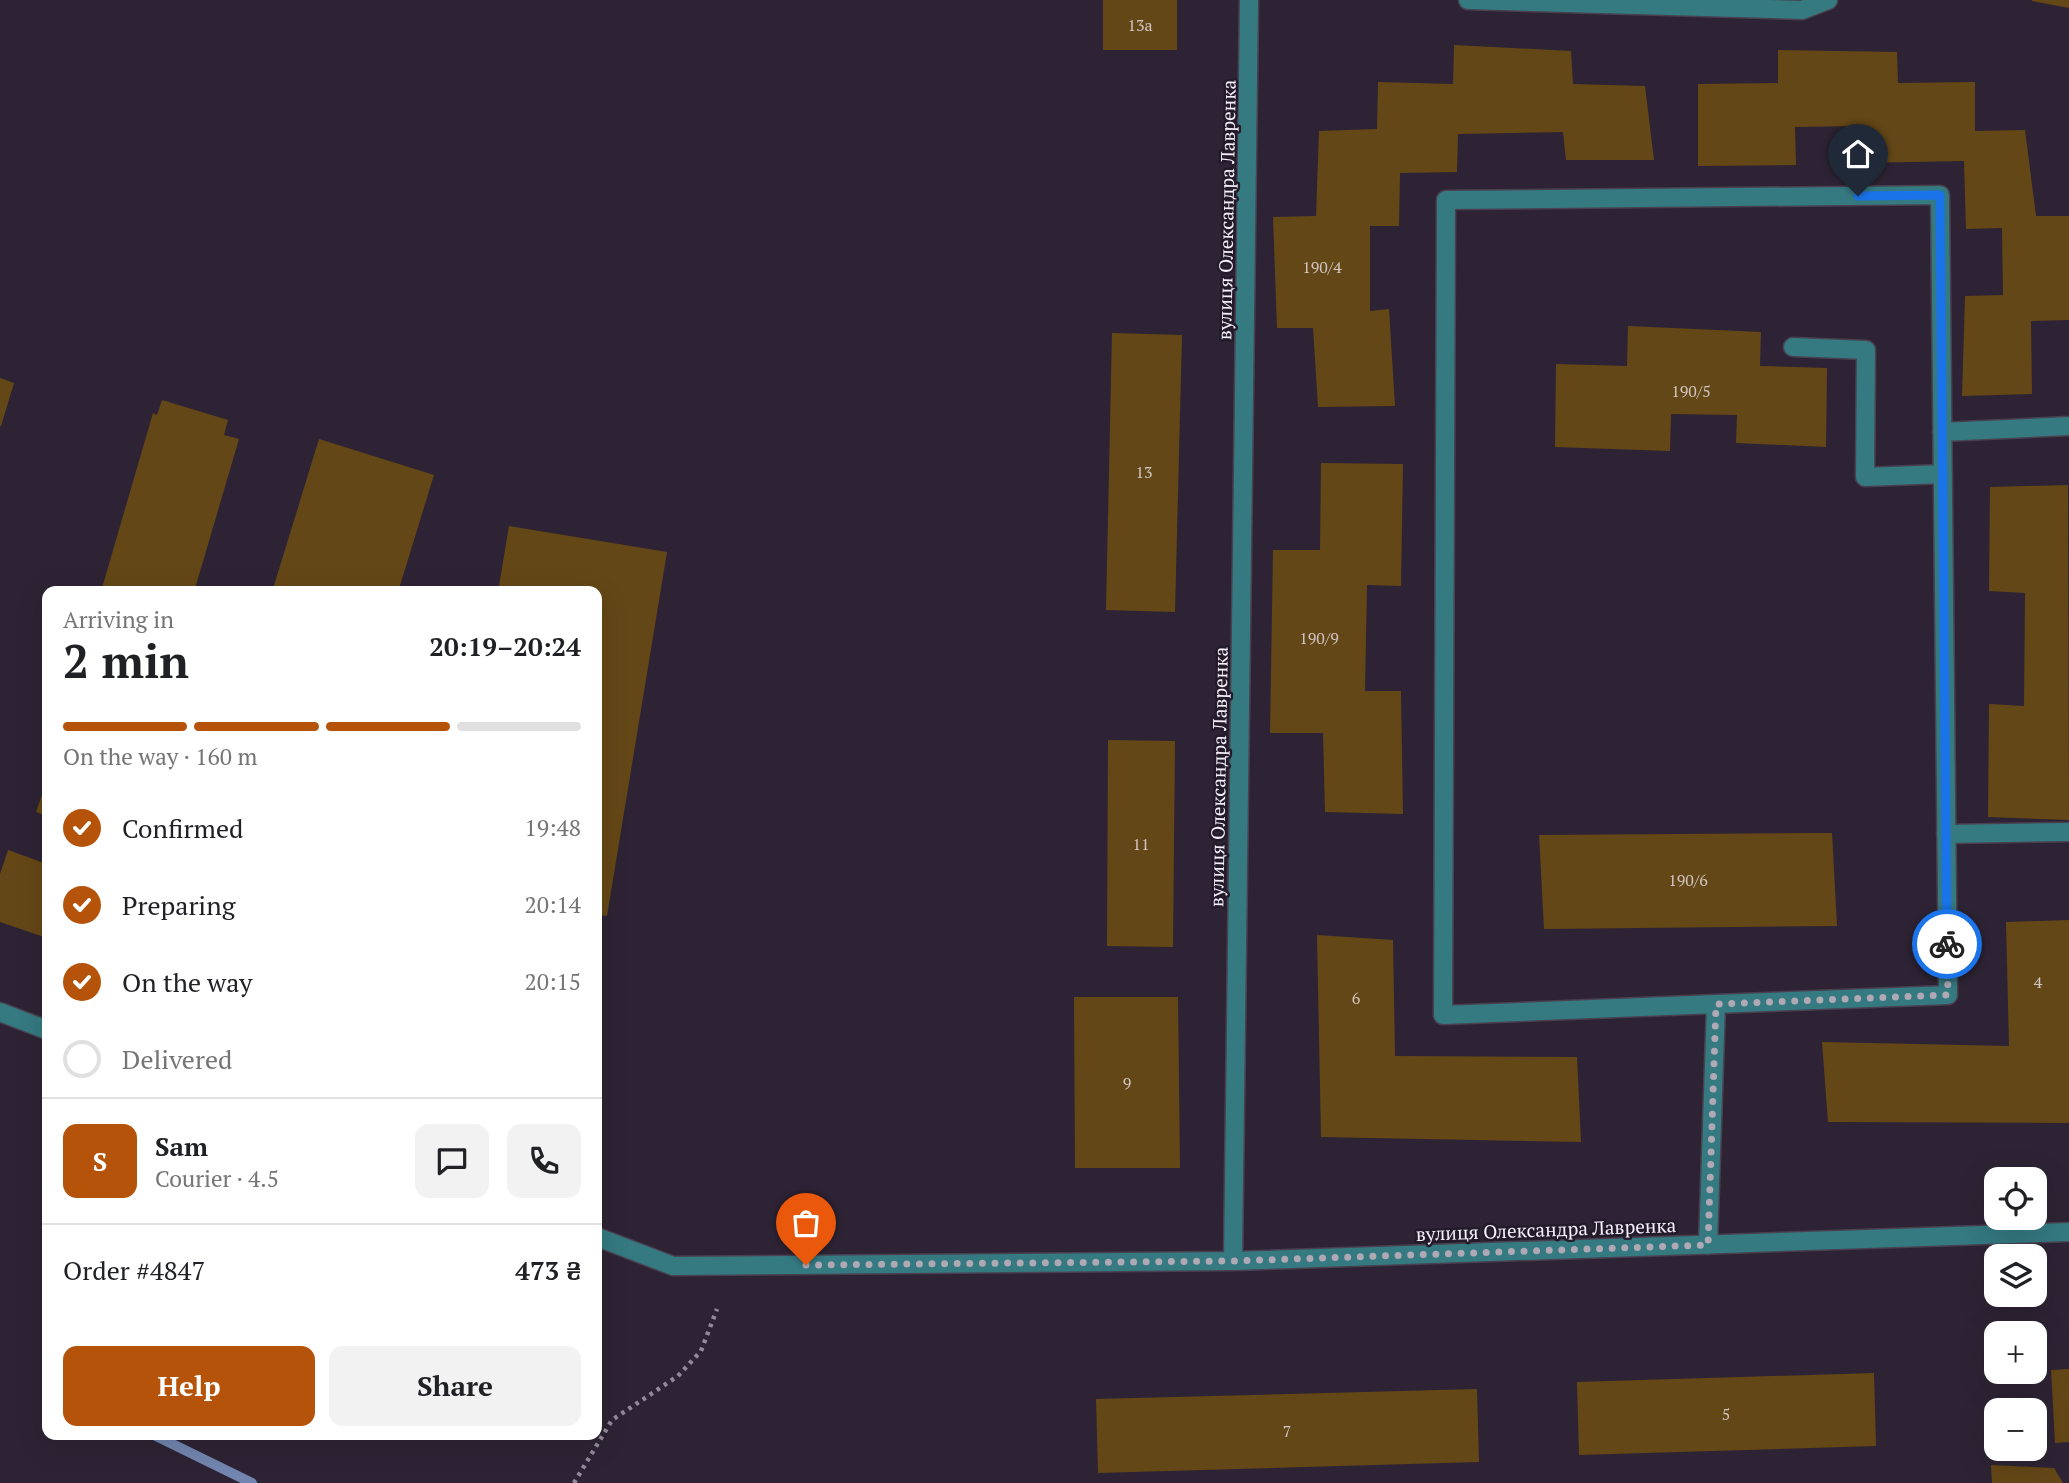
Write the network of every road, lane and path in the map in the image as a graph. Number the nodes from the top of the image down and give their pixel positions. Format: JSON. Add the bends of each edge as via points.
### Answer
{"nodes":[{"id":1,"x":1250,"y":0,"type":"edge"},
{"id":2,"x":1468,"y":0,"type":"edge"},
{"id":3,"x":1828,"y":0,"type":"edge"},
{"id":4,"x":1793,"y":346,"type":"dead end"},
{"id":5,"x":2069,"y":426,"type":"edge"},
{"id":6,"x":1942,"y":432,"type":"junction"},
{"id":7,"x":1943,"y":474,"type":"junction"},
{"id":8,"x":2069,"y":832,"type":"edge"},
{"id":9,"x":1946,"y":834,"type":"junction"},
{"id":10,"x":1716,"y":1004,"type":"junction"},
{"id":11,"x":0,"y":1012,"type":"edge"},
{"id":12,"x":42,"y":1028,"type":"edge"},
{"id":13,"x":2069,"y":1232,"type":"edge"},
{"id":14,"x":602,"y":1239,"type":"edge"},
{"id":15,"x":1708,"y":1245,"type":"junction"},
{"id":16,"x":1233,"y":1261,"type":"junction"},
{"id":17,"x":717,"y":1309,"type":"dead end"},
{"id":18,"x":602,"y":1437,"type":"edge"},
{"id":19,"x":600,"y":1440,"type":"edge"},
{"id":20,"x":574,"y":1483,"type":"edge"}],
"edges":[{"from":1,"to":16,"type":"street","name":"вулиця Олександра Лавренка"},
{"from":2,"to":3,"type":"street","via":[[1802,10]]},
{"from":4,"to":7,"type":"street","via":[[1866,350],[1865,477]]},
{"from":5,"to":6,"type":"street"},
{"from":6,"to":7,"type":"street"},
{"from":6,"to":10,"type":"street","via":[[1940,195],[1446,200],[1443,1015]]},
{"from":7,"to":9,"type":"street"},
{"from":8,"to":9,"type":"street"},
{"from":9,"to":10,"type":"street","via":[[1948,995]]},
{"from":10,"to":15,"type":"street"},
{"from":11,"to":12,"type":"street"},
{"from":13,"to":15,"type":"street","name":"вулиця Олександра Лавренка"},
{"from":14,"to":16,"type":"street","name":"вулиця Олександра Лавренка","via":[[673,1266]]},
{"from":15,"to":16,"type":"street","name":"вулиця Олександра Лавренка"},
{"from":17,"to":18,"type":"path","via":[[701,1351],[678,1376],[612,1420]]},
{"from":19,"to":20,"type":"path"}]}
